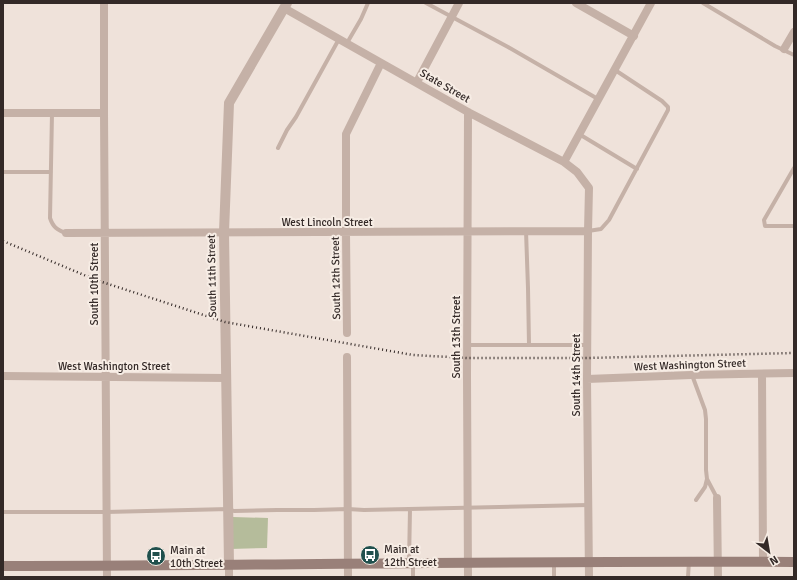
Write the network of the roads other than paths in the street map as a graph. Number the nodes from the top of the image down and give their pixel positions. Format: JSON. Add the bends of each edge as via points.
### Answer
{"nodes":[{"id":1,"x":104,"y":3,"type":"edge"},
{"id":2,"x":368,"y":3,"type":"edge"},
{"id":3,"x":426,"y":3,"type":"edge"},
{"id":4,"x":459,"y":3,"type":"edge"},
{"id":5,"x":576,"y":3,"type":"edge"},
{"id":6,"x":651,"y":3,"type":"edge"},
{"id":7,"x":703,"y":3,"type":"edge"},
{"id":8,"x":285,"y":5,"type":"edge"},
{"id":9,"x":451,"y":17,"type":"junction"},
{"id":10,"x":794,"y":32,"type":"edge"},
{"id":11,"x":634,"y":36,"type":"junction"},
{"id":12,"x":343,"y":41,"type":"junction"},
{"id":13,"x":784,"y":49,"type":"junction"},
{"id":14,"x":794,"y":55,"type":"edge"},
{"id":15,"x":380,"y":63,"type":"junction"},
{"id":16,"x":615,"y":70,"type":"junction"},
{"id":17,"x":417,"y":82,"type":"junction"},
{"id":18,"x":599,"y":99,"type":"junction"},
{"id":19,"x":468,"y":112,"type":"junction"},
{"id":20,"x":3,"y":113,"type":"edge"},
{"id":21,"x":52,"y":113,"type":"junction"},
{"id":22,"x":104,"y":113,"type":"junction"},
{"id":23,"x":580,"y":134,"type":"junction"},
{"id":24,"x":278,"y":148,"type":"dead end"},
{"id":25,"x":564,"y":162,"type":"junction"},
{"id":26,"x":637,"y":169,"type":"junction"},
{"id":27,"x":794,"y":169,"type":"edge"},
{"id":28,"x":3,"y":172,"type":"edge"},
{"id":29,"x":51,"y":172,"type":"junction"},
{"id":30,"x":589,"y":188,"type":"joint"},
{"id":31,"x":794,"y":226,"type":"edge"},
{"id":32,"x":526,"y":231,"type":"junction"},
{"id":33,"x":588,"y":231,"type":"junction"},
{"id":34,"x":224,"y":232,"type":"junction"},
{"id":35,"x":468,"y":232,"type":"junction"},
{"id":36,"x":66,"y":233,"type":"joint"},
{"id":37,"x":105,"y":233,"type":"junction"},
{"id":38,"x":346,"y":233,"type":"junction"},
{"id":39,"x":347,"y":333,"type":"dead end"},
{"id":40,"x":467,"y":345,"type":"junction"},
{"id":41,"x":529,"y":345,"type":"junction"},
{"id":42,"x":587,"y":345,"type":"junction"},
{"id":43,"x":347,"y":357,"type":"dead end"},
{"id":44,"x":794,"y":372,"type":"edge"},
{"id":45,"x":762,"y":374,"type":"junction"},
{"id":46,"x":691,"y":375,"type":"junction"},
{"id":47,"x":3,"y":376,"type":"edge"},
{"id":48,"x":105,"y":377,"type":"junction"},
{"id":49,"x":226,"y":378,"type":"junction"},
{"id":50,"x":587,"y":379,"type":"junction"},
{"id":51,"x":707,"y":479,"type":"junction"},
{"id":52,"x":717,"y":498,"type":"joint"},
{"id":53,"x":696,"y":500,"type":"dead end"},
{"id":54,"x":588,"y":505,"type":"junction"},
{"id":55,"x":468,"y":508,"type":"junction"},
{"id":56,"x":348,"y":509,"type":"junction"},
{"id":57,"x":410,"y":509,"type":"junction"},
{"id":58,"x":229,"y":510,"type":"junction"},
{"id":59,"x":3,"y":512,"type":"edge"},
{"id":60,"x":106,"y":512,"type":"junction"},
{"id":61,"x":689,"y":561,"type":"junction"},
{"id":62,"x":718,"y":561,"type":"junction"},
{"id":63,"x":411,"y":562,"type":"junction"},
{"id":64,"x":468,"y":562,"type":"junction"},
{"id":65,"x":554,"y":562,"type":"junction"},
{"id":66,"x":589,"y":562,"type":"junction"},
{"id":67,"x":763,"y":562,"type":"junction"},
{"id":68,"x":794,"y":562,"type":"edge"},
{"id":69,"x":348,"y":563,"type":"junction"},
{"id":70,"x":229,"y":565,"type":"junction"},
{"id":71,"x":3,"y":566,"type":"edge"},
{"id":72,"x":107,"y":566,"type":"junction"},
{"id":73,"x":107,"y":577,"type":"edge"},
{"id":74,"x":229,"y":577,"type":"edge"},
{"id":75,"x":348,"y":577,"type":"edge"},
{"id":76,"x":413,"y":577,"type":"edge"},
{"id":77,"x":468,"y":577,"type":"edge"},
{"id":78,"x":554,"y":577,"type":"edge"},
{"id":79,"x":589,"y":577,"type":"edge"},
{"id":80,"x":688,"y":577,"type":"edge"},
{"id":81,"x":718,"y":577,"type":"edge"}],
"edges":[{"from":1,"to":22,"type":"street","name":"South 10th Street"},
{"from":2,"to":12,"type":"lane","via":[[361,19]]},
{"from":3,"to":9,"type":"lane"},
{"from":4,"to":9,"type":"street"},
{"from":5,"to":11,"type":"street"},
{"from":6,"to":11,"type":"street"},
{"from":7,"to":13,"type":"lane"},
{"from":8,"to":12,"type":"street","name":"State Street"},
{"from":8,"to":34,"type":"street","name":"South 11th Street","via":[[229,103]]},
{"from":9,"to":17,"type":"street"},
{"from":9,"to":18,"type":"lane"},
{"from":10,"to":13,"type":"street"},
{"from":11,"to":16,"type":"street"},
{"from":12,"to":15,"type":"street","name":"State Street"},
{"from":12,"to":24,"type":"lane"},
{"from":13,"to":14,"type":"lane"},
{"from":15,"to":17,"type":"street","name":"State Street"},
{"from":15,"to":38,"type":"street","name":"South 12th Street","via":[[346,134]]},
{"from":16,"to":18,"type":"street"},
{"from":16,"to":26,"type":"lane","via":[[668,107],[665,118]]},
{"from":17,"to":19,"type":"street","name":"State Street"},
{"from":18,"to":23,"type":"street"},
{"from":19,"to":25,"type":"street","name":"State Street"},
{"from":19,"to":35,"type":"street","name":"South 13th Street"},
{"from":20,"to":21,"type":"street"},
{"from":21,"to":22,"type":"street"},
{"from":21,"to":29,"type":"lane"},
{"from":22,"to":37,"type":"street","name":"South 10th Street"},
{"from":23,"to":25,"type":"street"},
{"from":23,"to":26,"type":"lane"},
{"from":25,"to":30,"type":"street","name":"State Street","via":[[577,172]]},
{"from":26,"to":33,"type":"lane","via":[[609,220],[601,229]]},
{"from":27,"to":31,"type":"lane","via":[[764,220],[765,226]]},
{"from":28,"to":29,"type":"lane"},
{"from":29,"to":36,"type":"lane","via":[[50,218],[57,230]]},
{"from":30,"to":33,"type":"street","name":"South 14th Street"},
{"from":32,"to":33,"type":"street","name":"West Lincoln Street"},
{"from":32,"to":35,"type":"street","name":"West Lincoln Street"},
{"from":32,"to":41,"type":"lane"},
{"from":33,"to":42,"type":"street","name":"South 14th Street"},
{"from":34,"to":37,"type":"street","name":"West Lincoln Street"},
{"from":34,"to":38,"type":"street","name":"West Lincoln Street"},
{"from":34,"to":49,"type":"street","name":"South 11th Street"},
{"from":35,"to":38,"type":"street","name":"West Lincoln Street"},
{"from":35,"to":40,"type":"street","name":"South 13th Street"},
{"from":36,"to":37,"type":"street","name":"West Lincoln Street"},
{"from":37,"to":48,"type":"street","name":"South 10th Street"},
{"from":38,"to":39,"type":"street","name":"South 12th Street"},
{"from":40,"to":41,"type":"lane"},
{"from":40,"to":55,"type":"street","name":"South 13th Street"},
{"from":41,"to":42,"type":"lane"},
{"from":42,"to":50,"type":"street","name":"South 14th Street"},
{"from":43,"to":56,"type":"street"},
{"from":44,"to":45,"type":"street","name":"West Washington Street"},
{"from":45,"to":46,"type":"street","name":"West Washington Street"},
{"from":45,"to":67,"type":"street"},
{"from":46,"to":50,"type":"street","name":"West Washington Street"},
{"from":46,"to":51,"type":"lane","via":[[705,410]]},
{"from":47,"to":48,"type":"street","name":"West Washington Street"},
{"from":48,"to":49,"type":"street","name":"West Washington Street"},
{"from":48,"to":60,"type":"street","name":"South 10th Street"},
{"from":49,"to":58,"type":"street","name":"South 11th Street"},
{"from":50,"to":54,"type":"street","name":"South 14th Street"},
{"from":51,"to":52,"type":"lane"},
{"from":51,"to":53,"type":"lane"},
{"from":52,"to":62,"type":"street"},
{"from":54,"to":55,"type":"lane"},
{"from":54,"to":66,"type":"street","name":"South 14th Street"},
{"from":55,"to":57,"type":"lane"},
{"from":55,"to":64,"type":"street","name":"South 13th Street"},
{"from":56,"to":57,"type":"lane"},
{"from":56,"to":58,"type":"lane"},
{"from":56,"to":69,"type":"street"},
{"from":57,"to":63,"type":"lane"},
{"from":58,"to":60,"type":"lane"},
{"from":58,"to":70,"type":"street","name":"South 11th Street"},
{"from":59,"to":60,"type":"lane"},
{"from":60,"to":72,"type":"street","name":"South 10th Street"},
{"from":61,"to":62,"type":"main road"},
{"from":61,"to":66,"type":"main road"},
{"from":61,"to":80,"type":"lane"},
{"from":62,"to":67,"type":"main road"},
{"from":62,"to":81,"type":"street"},
{"from":63,"to":64,"type":"main road"},
{"from":63,"to":69,"type":"main road"},
{"from":63,"to":76,"type":"lane"},
{"from":64,"to":65,"type":"main road"},
{"from":64,"to":77,"type":"street","name":"South 13th Street"},
{"from":65,"to":66,"type":"main road"},
{"from":65,"to":78,"type":"lane"},
{"from":66,"to":79,"type":"street","name":"South 14th Street"},
{"from":67,"to":68,"type":"main road"},
{"from":69,"to":70,"type":"main road"},
{"from":69,"to":75,"type":"street"},
{"from":70,"to":72,"type":"main road"},
{"from":70,"to":74,"type":"street"},
{"from":71,"to":72,"type":"main road"},
{"from":72,"to":73,"type":"street","name":"South 10th Street"}]}
